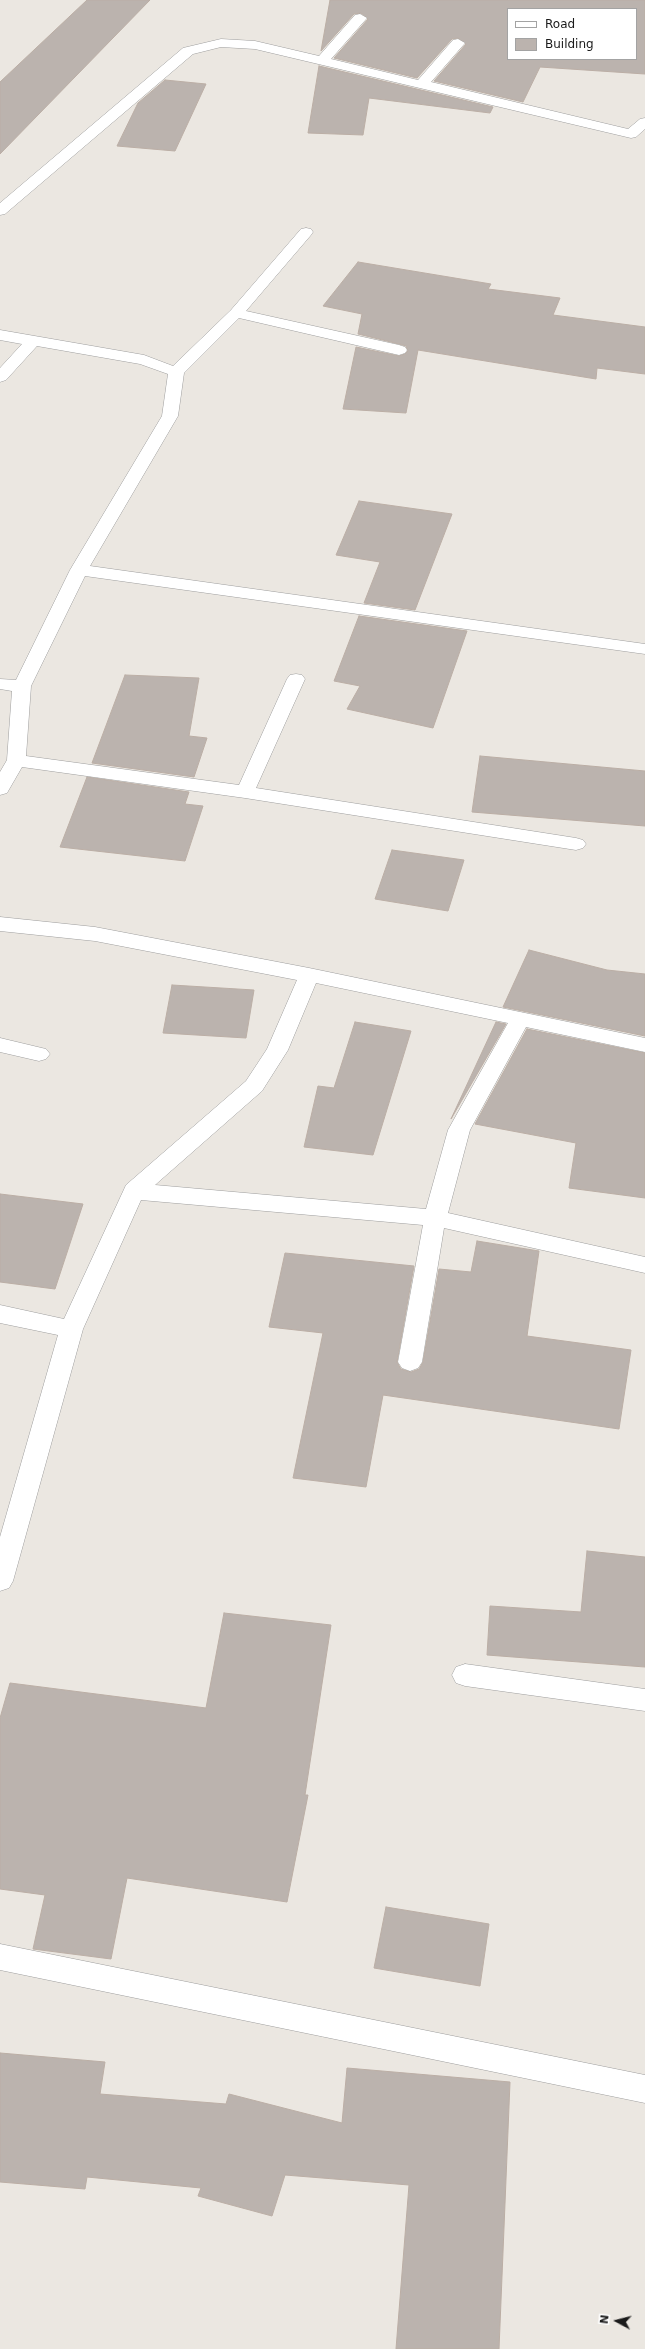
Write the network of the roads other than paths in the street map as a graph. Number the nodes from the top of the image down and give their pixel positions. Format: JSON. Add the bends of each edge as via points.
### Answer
{"nodes":[{"id":1,"x":360,"y":18,"type":"dead end"},
{"id":2,"x":458,"y":43,"type":"dead end"},
{"id":3,"x":322,"y":60,"type":"junction"},
{"id":4,"x":422,"y":84,"type":"junction"},
{"id":5,"x":645,"y":122,"type":"edge"},
{"id":6,"x":0,"y":211,"type":"edge"},
{"id":7,"x":306,"y":232,"type":"dead end"},
{"id":8,"x":236,"y":313,"type":"junction"},
{"id":9,"x":0,"y":335,"type":"edge"},
{"id":10,"x":34,"y":340,"type":"junction"},
{"id":11,"x":399,"y":350,"type":"dead end"},
{"id":12,"x":176,"y":372,"type":"junction"},
{"id":13,"x":0,"y":377,"type":"edge"},
{"id":14,"x":79,"y":570,"type":"junction"},
{"id":15,"x":645,"y":649,"type":"edge"},
{"id":16,"x":296,"y":679,"type":"dead end"},
{"id":17,"x":0,"y":684,"type":"edge"},
{"id":18,"x":22,"y":686,"type":"junction"},
{"id":19,"x":16,"y":760,"type":"junction"},
{"id":20,"x":0,"y":789,"type":"edge"},
{"id":21,"x":245,"y":792,"type":"junction"},
{"id":22,"x":576,"y":844,"type":"dead end"},
{"id":23,"x":0,"y":924,"type":"edge"},
{"id":24,"x":309,"y":976,"type":"junction"},
{"id":25,"x":520,"y":1020,"type":"junction"},
{"id":26,"x":0,"y":1045,"type":"edge"},
{"id":27,"x":645,"y":1045,"type":"edge"},
{"id":28,"x":39,"y":1054,"type":"dead end"},
{"id":29,"x":134,"y":1191,"type":"junction"},
{"id":30,"x":434,"y":1218,"type":"junction"},
{"id":31,"x":645,"y":1266,"type":"edge"},
{"id":32,"x":0,"y":1314,"type":"edge"},
{"id":33,"x":71,"y":1328,"type":"junction"},
{"id":34,"x":410,"y":1362,"type":"dead end"},
{"id":35,"x":0,"y":1581,"type":"edge"},
{"id":36,"x":465,"y":1675,"type":"dead end"},
{"id":37,"x":645,"y":1700,"type":"edge"},
{"id":38,"x":0,"y":1957,"type":"edge"},
{"id":39,"x":645,"y":2089,"type":"edge"}],
"edges":[{"from":1,"to":3,"type":"street"},
{"from":2,"to":4,"type":"street"},
{"from":3,"to":4,"type":"street"},
{"from":3,"to":6,"type":"street","via":[[255,45],[221,43],[188,51]]},
{"from":4,"to":5,"type":"street","via":[[631,134]]},
{"from":7,"to":8,"type":"street"},
{"from":8,"to":11,"type":"street"},
{"from":8,"to":12,"type":"street"},
{"from":9,"to":10,"type":"street"},
{"from":10,"to":12,"type":"street","via":[[144,360]]},
{"from":10,"to":13,"type":"street"},
{"from":12,"to":14,"type":"street","via":[[170,416]]},
{"from":14,"to":15,"type":"street"},
{"from":14,"to":18,"type":"street"},
{"from":16,"to":21,"type":"street"},
{"from":17,"to":18,"type":"street"},
{"from":18,"to":19,"type":"street"},
{"from":19,"to":20,"type":"street"},
{"from":19,"to":21,"type":"street"},
{"from":21,"to":22,"type":"street"},
{"from":23,"to":24,"type":"street","via":[[95,934]]},
{"from":24,"to":25,"type":"street"},
{"from":24,"to":29,"type":"street","via":[[277,1050],[254,1086]]},
{"from":25,"to":27,"type":"street"},
{"from":25,"to":30,"type":"street","via":[[459,1130]]},
{"from":26,"to":28,"type":"street"},
{"from":29,"to":30,"type":"street"},
{"from":29,"to":33,"type":"street"},
{"from":30,"to":31,"type":"street"},
{"from":30,"to":34,"type":"street"},
{"from":32,"to":33,"type":"street"},
{"from":33,"to":35,"type":"street"},
{"from":36,"to":37,"type":"street"},
{"from":38,"to":39,"type":"street"}]}
